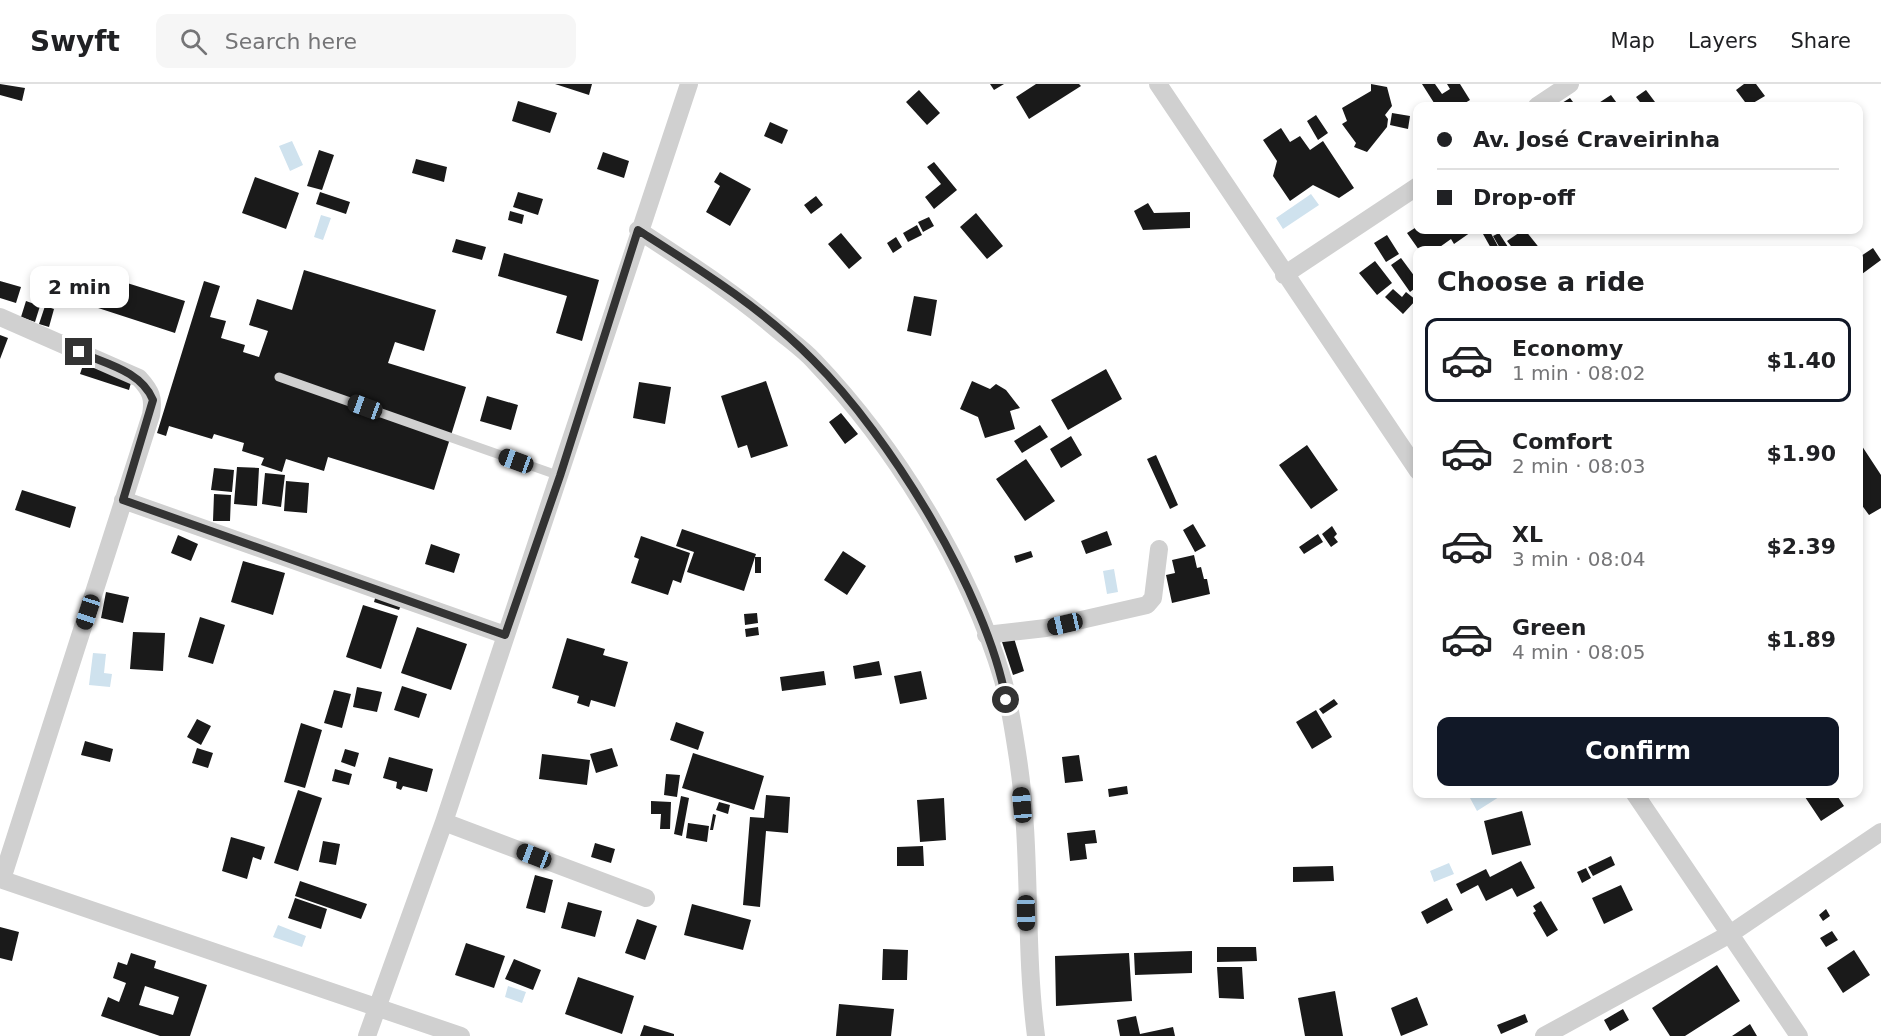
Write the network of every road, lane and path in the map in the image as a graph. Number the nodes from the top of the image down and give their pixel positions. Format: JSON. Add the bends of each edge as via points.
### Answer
{"nodes":[{"id":1,"x":689,"y":84,"type":"edge"},
{"id":2,"x":1158,"y":84,"type":"edge"},
{"id":3,"x":1570,"y":84,"type":"edge"},
{"id":4,"x":1543,"y":102,"type":"edge"},
{"id":5,"x":1413,"y":189,"type":"edge"},
{"id":6,"x":638,"y":230,"type":"junction"},
{"id":7,"x":1284,"y":275,"type":"junction"},
{"id":8,"x":0,"y":317,"type":"edge"},
{"id":9,"x":279,"y":376,"type":"dead end"},
{"id":10,"x":1413,"y":464,"type":"edge"},
{"id":11,"x":560,"y":476,"type":"junction"},
{"id":12,"x":123,"y":500,"type":"junction"},
{"id":13,"x":1159,"y":549,"type":"dead end"},
{"id":14,"x":505,"y":635,"type":"junction"},
{"id":15,"x":986,"y":635,"type":"junction"},
{"id":16,"x":1638,"y":798,"type":"edge"},
{"id":17,"x":444,"y":822,"type":"junction"},
{"id":18,"x":1881,"y":832,"type":"edge"},
{"id":19,"x":1,"y":879,"type":"edge"},
{"id":20,"x":646,"y":898,"type":"dead end"},
{"id":21,"x":1730,"y":934,"type":"junction"},
{"id":22,"x":376,"y":1008,"type":"junction"},
{"id":23,"x":367,"y":1036,"type":"edge"},
{"id":24,"x":461,"y":1036,"type":"edge"},
{"id":25,"x":1036,"y":1036,"type":"edge"},
{"id":26,"x":1544,"y":1036,"type":"edge"},
{"id":27,"x":1799,"y":1036,"type":"edge"}],
"edges":[{"from":1,"to":6,"type":"street"},
{"from":2,"to":7,"type":"street"},
{"from":3,"to":4,"type":"street"},
{"from":5,"to":7,"type":"street"},
{"from":6,"to":11,"type":"street"},
{"from":6,"to":15,"type":"street","via":[[731,291],[813,359],[850,402],[924,507],[972,597]]},
{"from":7,"to":10,"type":"street"},
{"from":8,"to":12,"type":"street","via":[[139,378],[149,389],[153,400],[151,415]]},
{"from":9,"to":11,"type":"lane"},
{"from":11,"to":14,"type":"street"},
{"from":12,"to":14,"type":"street"},
{"from":12,"to":19,"type":"street"},
{"from":13,"to":15,"type":"street","via":[[1154,598],[1147,605],[1046,628]]},
{"from":14,"to":17,"type":"street"},
{"from":15,"to":25,"type":"street","via":[[1003,680],[1018,761]]},
{"from":16,"to":21,"type":"street"},
{"from":17,"to":20,"type":"street"},
{"from":17,"to":22,"type":"street"},
{"from":18,"to":21,"type":"street"},
{"from":19,"to":22,"type":"street"},
{"from":21,"to":26,"type":"street"},
{"from":21,"to":27,"type":"street"},
{"from":22,"to":23,"type":"street"},
{"from":22,"to":24,"type":"street"}]}
